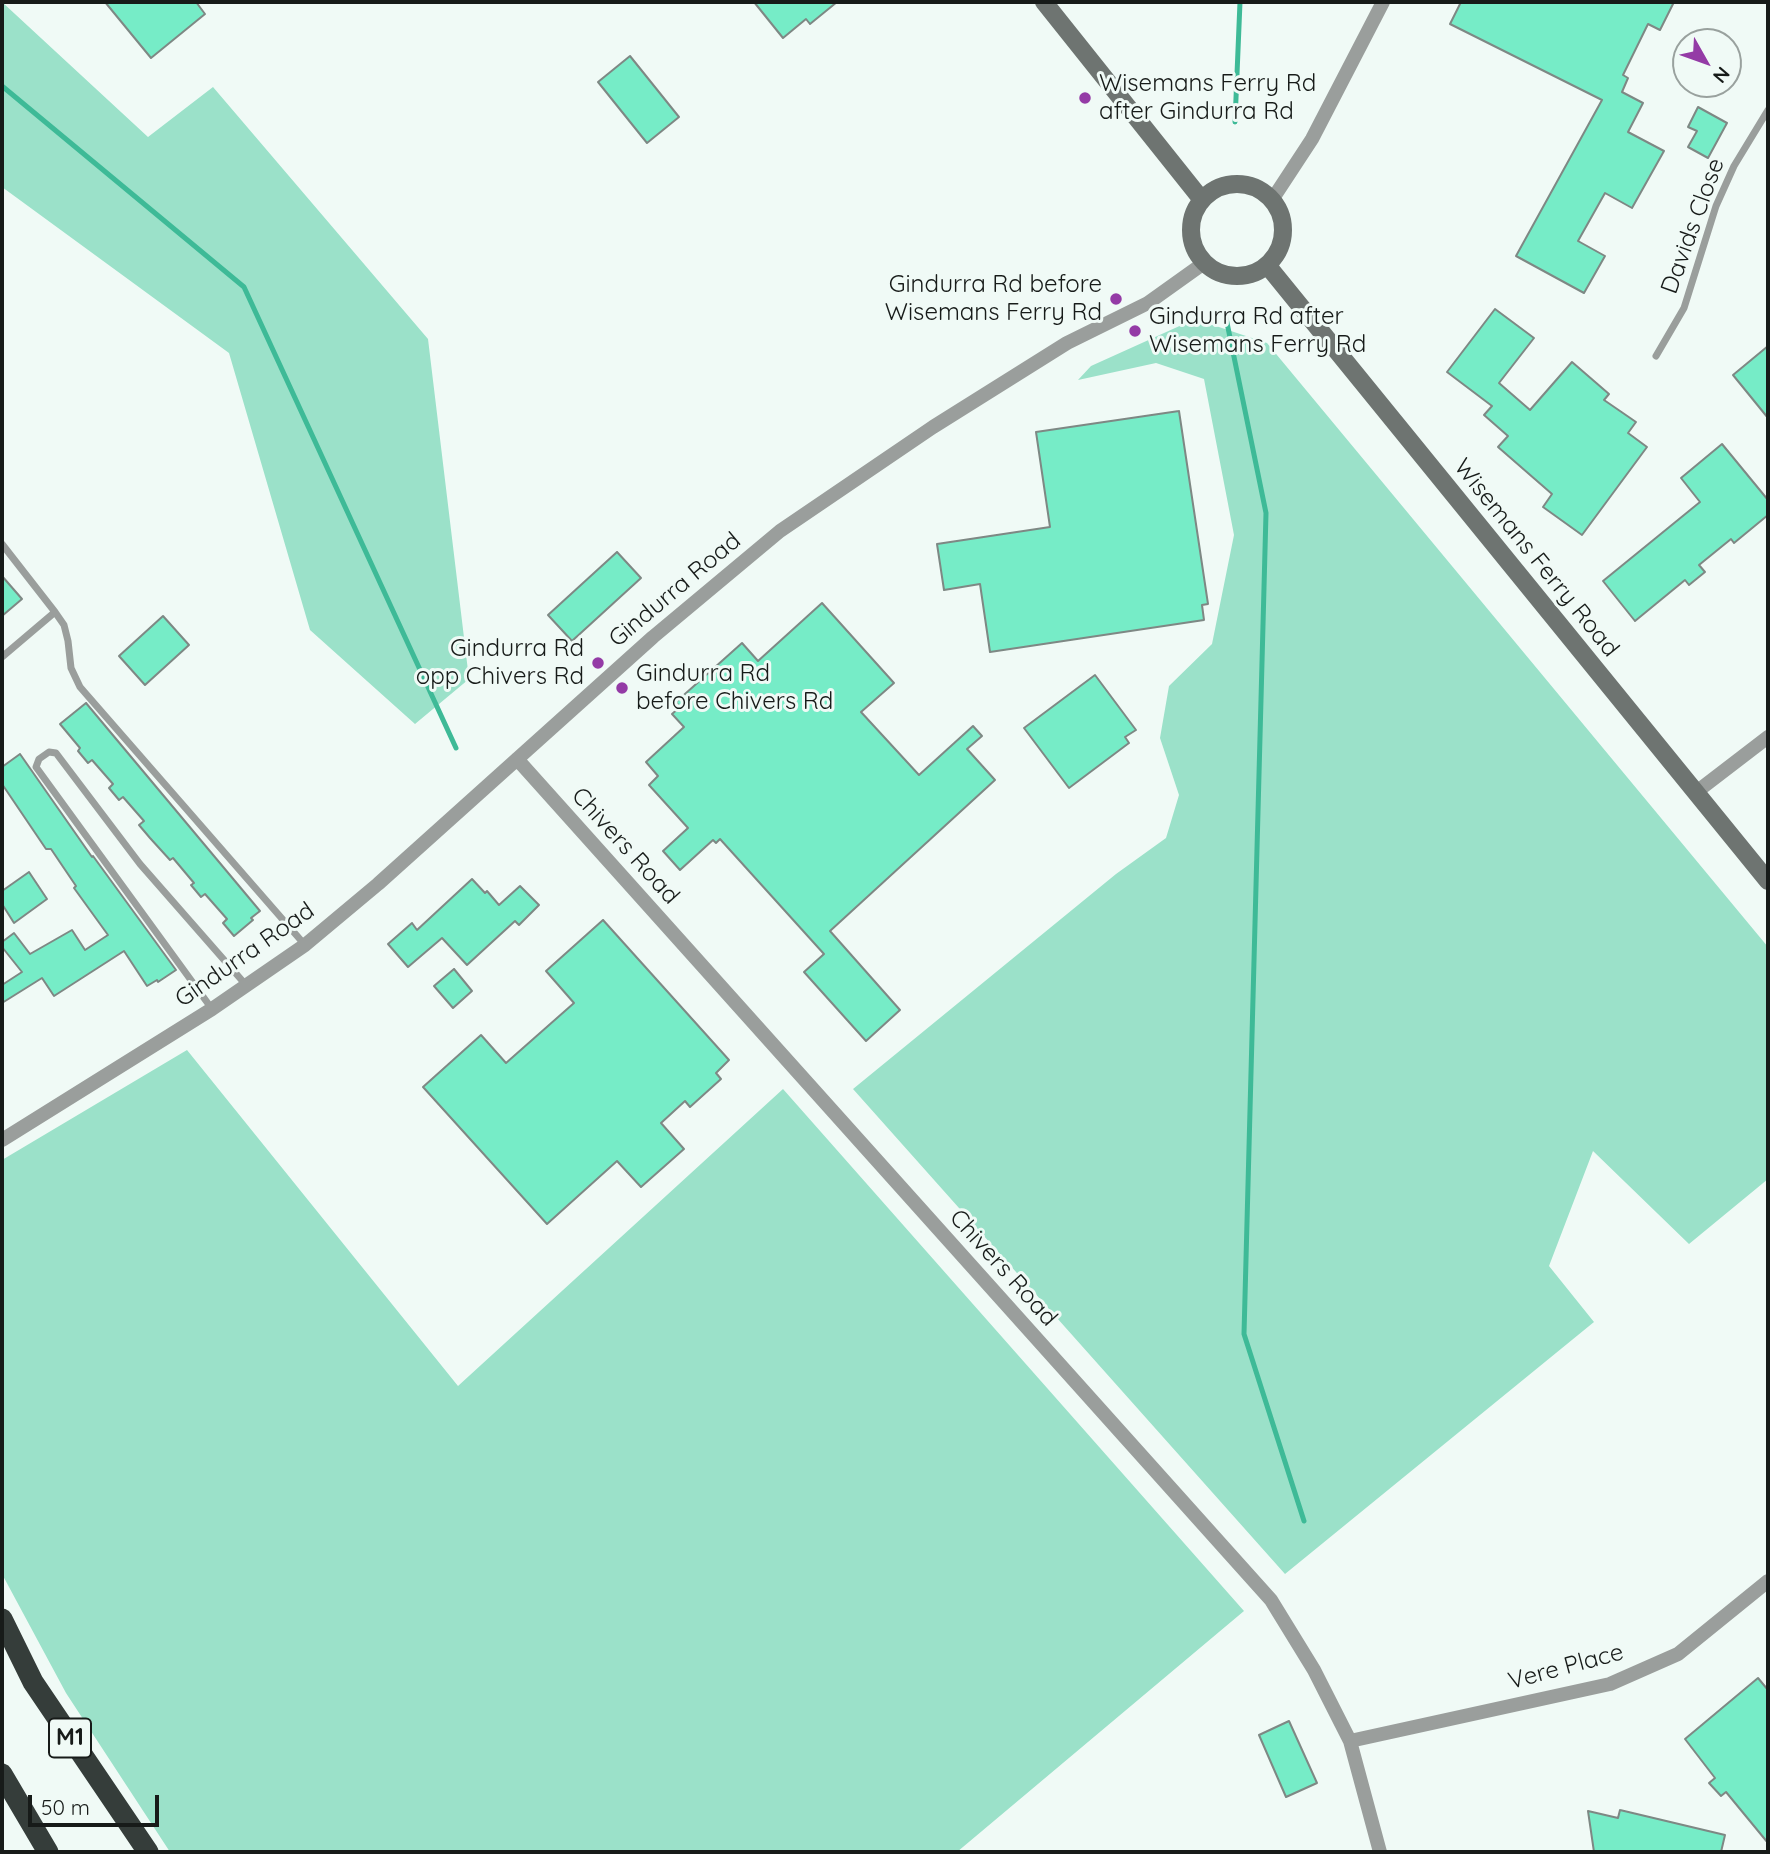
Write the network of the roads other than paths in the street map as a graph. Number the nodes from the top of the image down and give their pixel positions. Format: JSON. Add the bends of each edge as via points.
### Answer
{"nodes":[{"id":1,"x":1044,"y":2,"type":"edge"},
{"id":2,"x":1383,"y":2,"type":"edge"},
{"id":3,"x":1768,"y":110,"type":"edge"},
{"id":4,"x":1202,"y":200,"type":"junction"},
{"id":5,"x":1272,"y":200,"type":"junction"},
{"id":6,"x":1204,"y":263,"type":"junction"},
{"id":7,"x":1267,"y":265,"type":"junction"},
{"id":8,"x":1656,"y":356,"type":"dead end"},
{"id":9,"x":2,"y":544,"type":"edge"},
{"id":10,"x":55,"y":612,"type":"junction"},
{"id":11,"x":2,"y":657,"type":"edge"},
{"id":12,"x":1768,"y":737,"type":"edge"},
{"id":13,"x":517,"y":759,"type":"junction"},
{"id":14,"x":1695,"y":793,"type":"junction"},
{"id":15,"x":1768,"y":881,"type":"edge"},
{"id":16,"x":305,"y":945,"type":"junction"},
{"id":17,"x":246,"y":985,"type":"junction"},
{"id":18,"x":212,"y":1009,"type":"junction"},
{"id":19,"x":2,"y":1140,"type":"edge"},
{"id":20,"x":1768,"y":1581,"type":"edge"},
{"id":21,"x":2,"y":1619,"type":"edge"},
{"id":22,"x":1350,"y":1741,"type":"junction"},
{"id":23,"x":2,"y":1774,"type":"edge"},
{"id":24,"x":48,"y":1852,"type":"edge"},
{"id":25,"x":148,"y":1852,"type":"edge"},
{"id":26,"x":1380,"y":1852,"type":"edge"}],
"edges":[{"from":1,"to":4,"type":"main road"},
{"from":2,"to":5,"type":"street","via":[[1312,139]]},
{"from":3,"to":8,"type":"lane","name":"Davids Close","via":[[1734,166],[1716,206],[1684,308]]},
{"from":4,"to":5,"type":"main road","via":[[1212,191],[1236,184],[1250,186]]},
{"from":4,"to":6,"type":"main road","via":[[1191,225],[1196,252]]},
{"from":5,"to":7,"type":"main road","via":[[1280,212],[1282,233]]},
{"from":6,"to":7,"type":"main road","via":[[1215,271],[1242,276]]},
{"from":6,"to":13,"type":"street","name":"Gindurra Road","via":[[1148,303],[1067,343],[933,427],[780,531]]},
{"from":7,"to":14,"type":"main road","name":"Wisemans Ferry Road"},
{"from":9,"to":10,"type":"lane"},
{"from":10,"to":11,"type":"lane"},
{"from":10,"to":16,"type":"lane","via":[[64,625],[71,668],[80,687]]},
{"from":12,"to":14,"type":"street"},
{"from":13,"to":16,"type":"street","name":"Gindurra Road"},
{"from":13,"to":22,"type":"street","name":"Chivers Road","via":[[1271,1601],[1314,1670]]},
{"from":14,"to":15,"type":"main road","name":"Wisemans Ferry Road"},
{"from":16,"to":17,"type":"street","name":"Gindurra Road"},
{"from":17,"to":18,"type":"street","name":"Gindurra Road"},
{"from":17,"to":18,"type":"lane","via":[[140,864],[56,753],[39,759],[36,767]]},
{"from":18,"to":19,"type":"street","name":"Gindurra Road"},
{"from":20,"to":22,"type":"street","name":"Vere Place","via":[[1678,1654],[1610,1684]]},
{"from":21,"to":25,"type":"highway","number":"M1","via":[[33,1682]]},
{"from":22,"to":26,"type":"street","name":"Chivers Road"},
{"from":23,"to":24,"type":"highway"}]}
